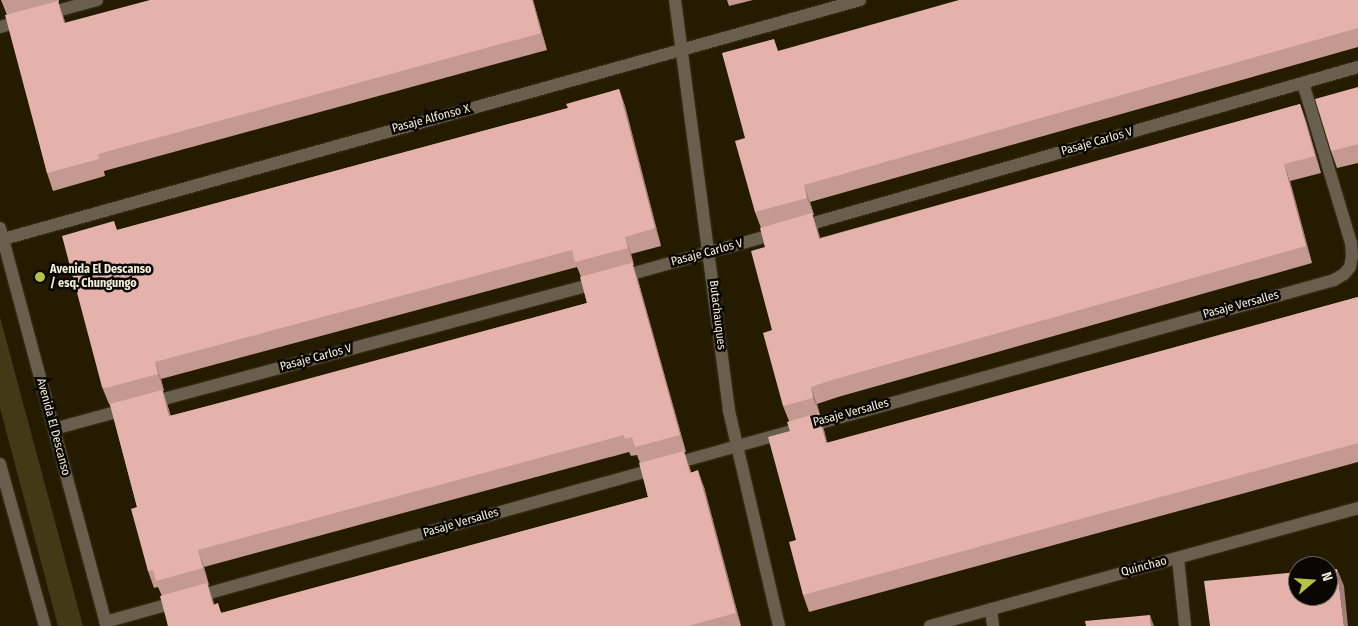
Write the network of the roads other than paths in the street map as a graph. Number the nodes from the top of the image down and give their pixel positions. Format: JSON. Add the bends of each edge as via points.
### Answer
{"nodes":[{"id":1,"x":97,"y":0,"type":"edge"},
{"id":2,"x":675,"y":0,"type":"edge"},
{"id":3,"x":860,"y":0,"type":"edge"},
{"id":4,"x":0,"y":27,"type":"edge"},
{"id":5,"x":682,"y":50,"type":"junction"},
{"id":6,"x":1358,"y":67,"type":"edge"},
{"id":7,"x":1303,"y":82,"type":"junction"},
{"id":8,"x":1,"y":235,"type":"edge"},
{"id":9,"x":709,"y":253,"type":"junction"},
{"id":10,"x":54,"y":429,"type":"junction"},
{"id":11,"x":736,"y":445,"type":"junction"},
{"id":12,"x":0,"y":464,"type":"edge"},
{"id":13,"x":1358,"y":508,"type":"edge"},
{"id":14,"x":1178,"y":558,"type":"junction"},
{"id":15,"x":991,"y":609,"type":"junction"},
{"id":16,"x":106,"y":624,"type":"edge"},
{"id":17,"x":45,"y":626,"type":"edge"},
{"id":18,"x":779,"y":626,"type":"edge"},
{"id":19,"x":930,"y":626,"type":"edge"},
{"id":20,"x":993,"y":626,"type":"edge"},
{"id":21,"x":1185,"y":626,"type":"edge"}],
"edges":[{"from":1,"to":4,"type":"street"},
{"from":2,"to":5,"type":"street","name":"Butachauques"},
{"from":3,"to":5,"type":"street","name":"Pasaje Alfonso X"},
{"from":5,"to":8,"type":"street","name":"Pasaje Alfonso X"},
{"from":5,"to":9,"type":"street","name":"Butachauques"},
{"from":6,"to":7,"type":"street","name":"Pasaje Carlos V"},
{"from":7,"to":9,"type":"street","name":"Pasaje Carlos V"},
{"from":7,"to":11,"type":"street","name":"Pasaje Versalles","via":[[1350,243],[1350,267],[1344,274],[1334,280]]},
{"from":8,"to":10,"type":"street","name":"Avenida El Descanso"},
{"from":9,"to":10,"type":"street","name":"Pasaje Carlos V"},
{"from":9,"to":11,"type":"street","name":"Butachauques"},
{"from":10,"to":16,"type":"street","name":"Avenida El Descanso"},
{"from":11,"to":16,"type":"street","name":"Pasaje Versalles"},
{"from":11,"to":18,"type":"street","name":"Butachauques"},
{"from":12,"to":17,"type":"street"},
{"from":13,"to":14,"type":"street","name":"Quinchao"},
{"from":14,"to":15,"type":"street","name":"Quinchao"},
{"from":14,"to":21,"type":"street"},
{"from":15,"to":19,"type":"street","name":"Quinchao"},
{"from":15,"to":20,"type":"street"}]}
